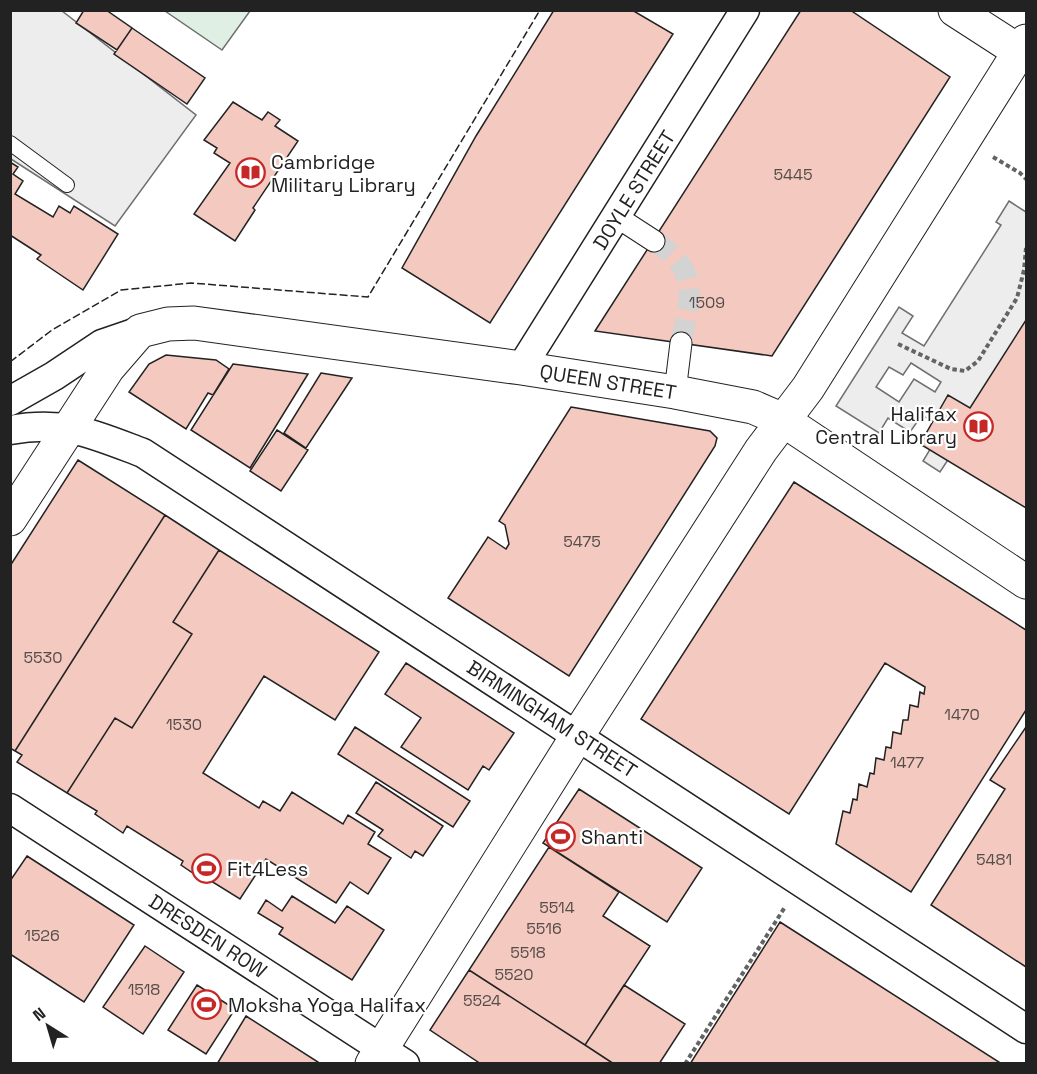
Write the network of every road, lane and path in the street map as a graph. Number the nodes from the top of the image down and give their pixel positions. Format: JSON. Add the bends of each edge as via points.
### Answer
{"nodes":[{"id":1,"x":745,"y":10,"type":"edge"},
{"id":2,"x":955,"y":10,"type":"edge"},
{"id":3,"x":1023,"y":46,"type":"edge"},
{"id":4,"x":10,"y":143,"type":"edge"},
{"id":5,"x":993,"y":157,"type":"dead end"},
{"id":6,"x":1026,"y":179,"type":"edge"},
{"id":7,"x":67,"y":185,"type":"dead end"},
{"id":8,"x":617,"y":217,"type":"junction"},
{"id":9,"x":654,"y":241,"type":"tunnel mouth"},
{"id":10,"x":1026,"y":248,"type":"edge"},
{"id":11,"x":140,"y":331,"type":"junction"},
{"id":12,"x":681,"y":343,"type":"tunnel mouth"},
{"id":13,"x":898,"y":344,"type":"dead end"},
{"id":14,"x":521,"y":368,"type":"junction"},
{"id":15,"x":675,"y":392,"type":"junction"},
{"id":16,"x":10,"y":401,"type":"edge"},
{"id":17,"x":783,"y":420,"type":"junction"},
{"id":18,"x":69,"y":427,"type":"junction"},
{"id":19,"x":10,"y":430,"type":"edge"},
{"id":20,"x":10,"y":519,"type":"edge"},
{"id":21,"x":1026,"y":582,"type":"edge"},
{"id":22,"x":578,"y":735,"type":"junction"},
{"id":23,"x":10,"y":808,"type":"edge"},
{"id":24,"x":801,"y":881,"type":"junction"},
{"id":25,"x":1026,"y":1029,"type":"edge"},
{"id":26,"x":386,"y":1058,"type":"edge"},
{"id":27,"x":686,"y":1064,"type":"edge"}],
"edges":[{"from":1,"to":8,"type":"street","name":"DOYLE STREET"},
{"from":2,"to":3,"type":"street"},
{"from":3,"to":17,"type":"street","via":[[808,388]]},
{"from":4,"to":7,"type":"lane"},
{"from":5,"to":6,"type":"path"},
{"from":8,"to":9,"type":"street"},
{"from":8,"to":14,"type":"street","name":"DOYLE STREET"},
{"from":10,"to":13,"type":"path","via":[[1017,298],[978,362],[965,371],[951,369]]},
{"from":11,"to":14,"type":"street","name":"QUEEN STREET","via":[[194,323]]},
{"from":11,"to":16,"type":"street","name":"QUEEN STREET","via":[[102,344]]},
{"from":11,"to":18,"type":"street","via":[[108,368]]},
{"from":12,"to":15,"type":"street"},
{"from":14,"to":15,"type":"street","name":"QUEEN STREET"},
{"from":15,"to":17,"type":"street","name":"QUEEN STREET","via":[[753,407]]},
{"from":17,"to":21,"type":"street","name":"QUEEN STREET"},
{"from":17,"to":22,"type":"street"},
{"from":18,"to":19,"type":"street"},
{"from":18,"to":20,"type":"street"},
{"from":18,"to":22,"type":"street","name":"BIRMINGHAM STREET","via":[[143,453]]},
{"from":22,"to":24,"type":"street","name":"BIRMINGHAM STREET"},
{"from":22,"to":26,"type":"street"},
{"from":23,"to":26,"type":"street","name":"DRESDEN ROW"},
{"from":24,"to":25,"type":"street","name":"BIRMINGHAM STREET"},
{"from":24,"to":27,"type":"path"}]}
